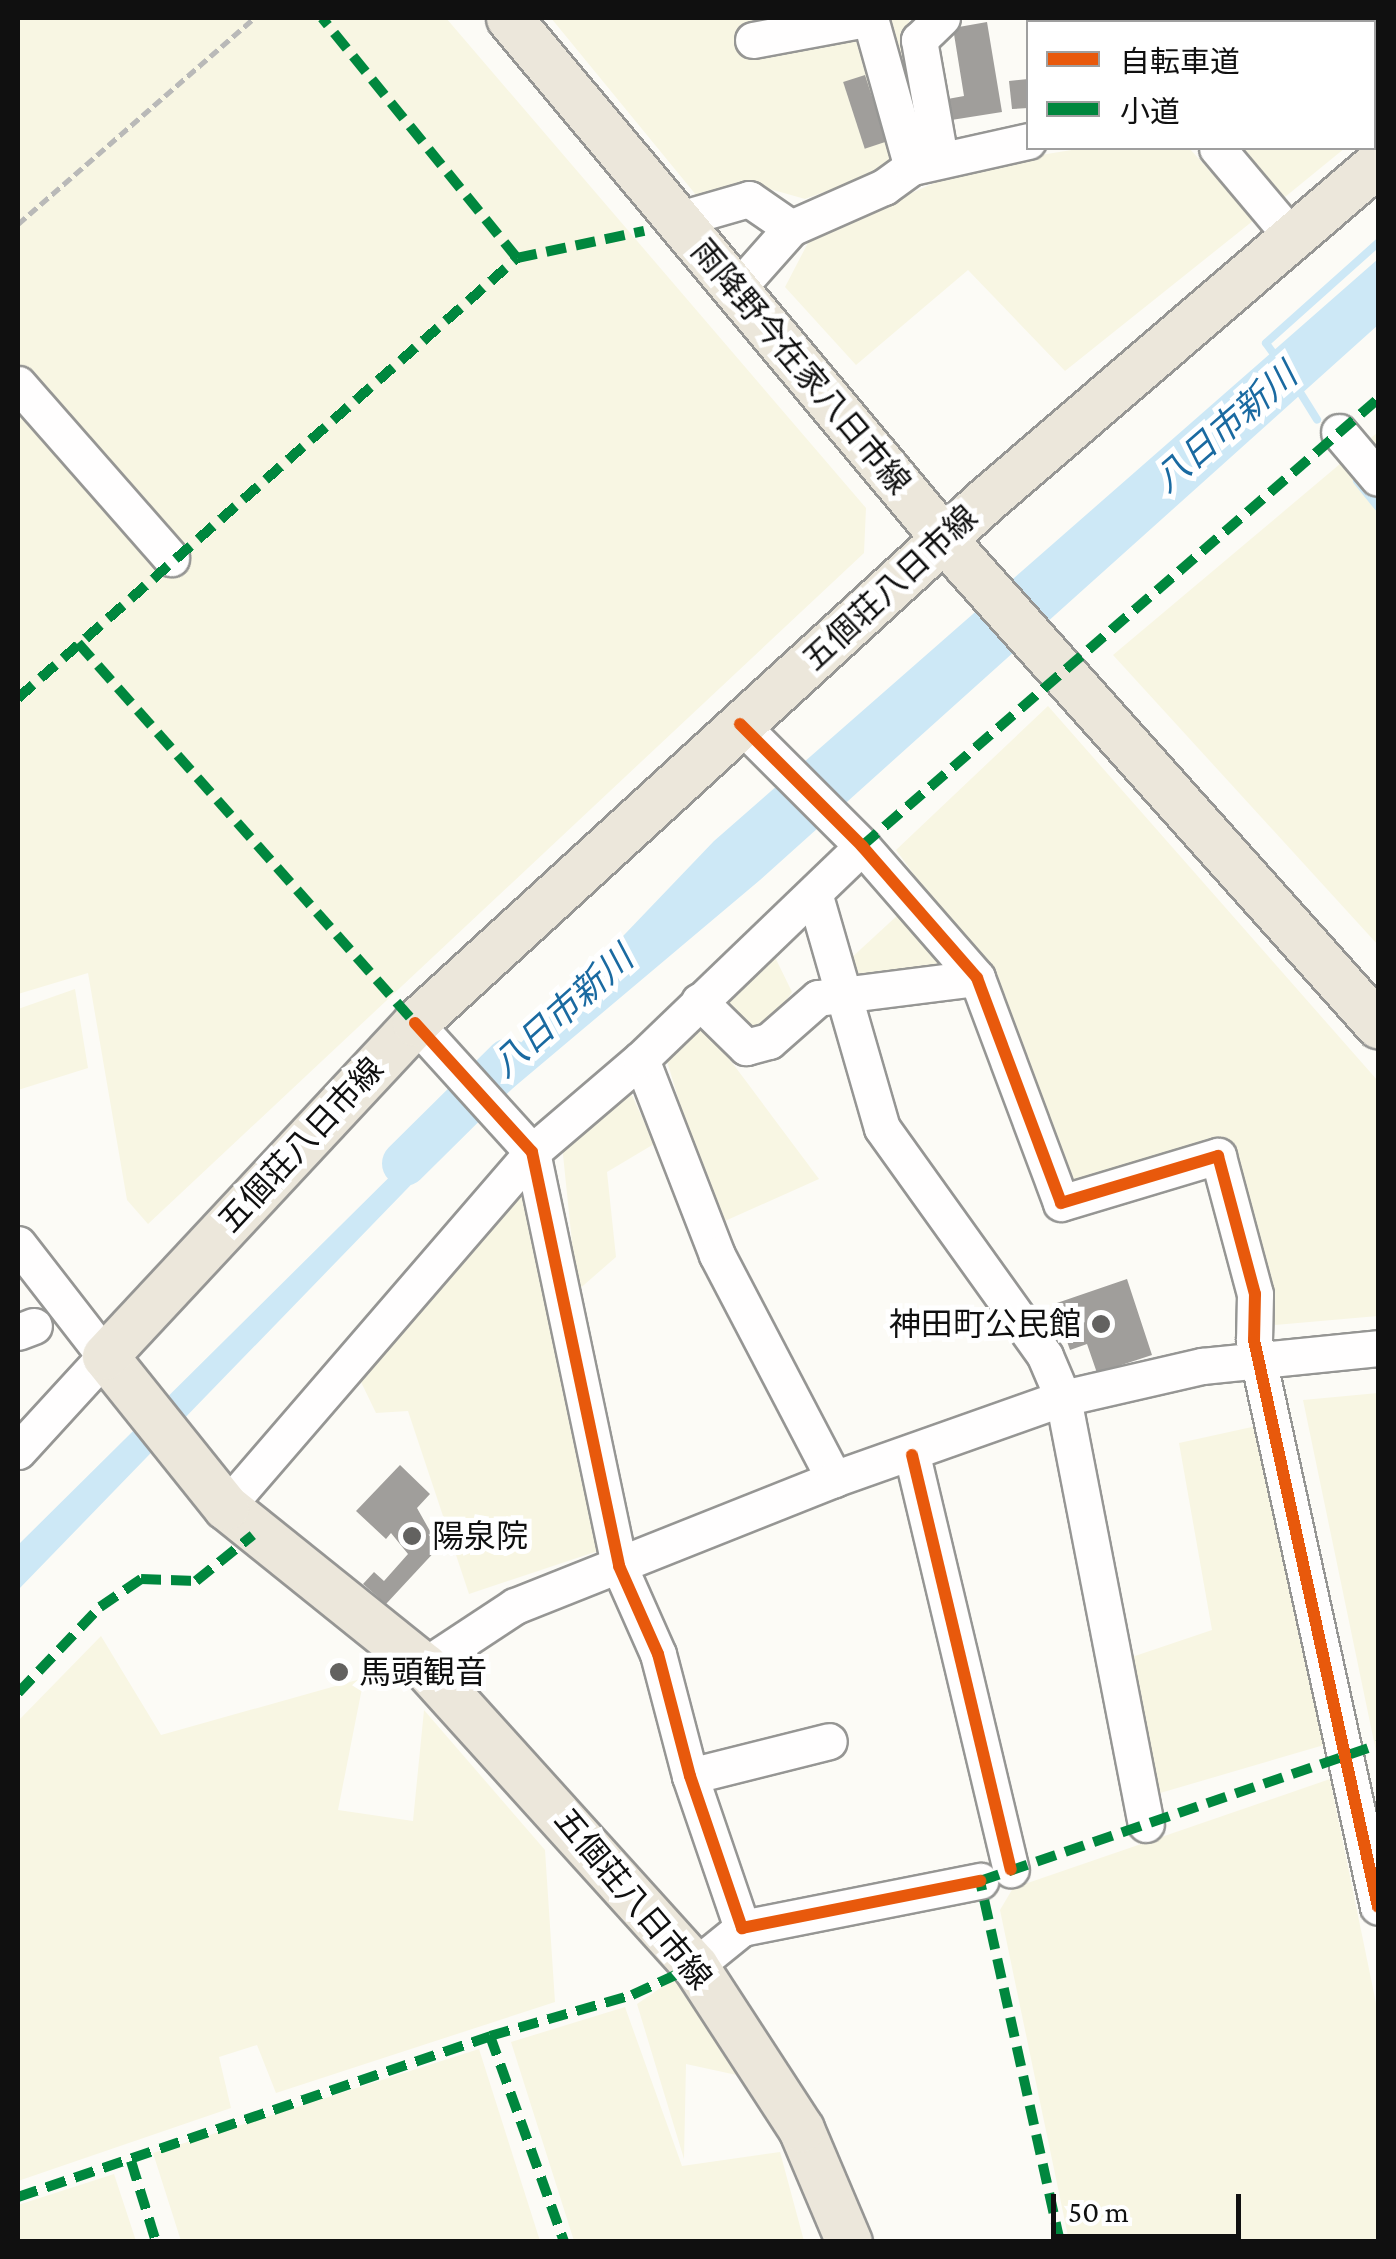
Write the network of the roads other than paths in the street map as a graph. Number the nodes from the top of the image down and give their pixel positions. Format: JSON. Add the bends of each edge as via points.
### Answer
{"nodes":[{"id":1,"x":509,"y":18,"type":"edge"},
{"id":2,"x":871,"y":18,"type":"edge"},
{"id":3,"x":942,"y":18,"type":"edge"},
{"id":4,"x":752,"y":40,"type":"dead end"},
{"id":5,"x":1026,"y":142,"type":"edge"},
{"id":6,"x":1219,"y":150,"type":"edge"},
{"id":7,"x":926,"y":162,"type":"junction"},
{"id":8,"x":1378,"y":163,"type":"edge"},
{"id":9,"x":676,"y":220,"type":"junction"},
{"id":10,"x":791,"y":228,"type":"junction"},
{"id":11,"x":1292,"y":238,"type":"junction"},
{"id":12,"x":736,"y":290,"type":"junction"},
{"id":13,"x":18,"y":384,"type":"edge"},
{"id":14,"x":1340,"y":432,"type":"dead end"},
{"id":15,"x":1378,"y":478,"type":"edge"},
{"id":16,"x":954,"y":550,"type":"junction"},
{"id":17,"x":171,"y":558,"type":"dead end"},
{"id":18,"x":740,"y":724,"type":"junction"},
{"id":19,"x":862,"y":846,"type":"junction"},
{"id":20,"x":814,"y":896,"type":"junction"},
{"id":21,"x":976,"y":978,"type":"junction"},
{"id":22,"x":842,"y":994,"type":"junction"},
{"id":23,"x":700,"y":1001,"type":"junction"},
{"id":24,"x":415,"y":1022,"type":"junction"},
{"id":25,"x":1378,"y":1025,"type":"edge"},
{"id":26,"x":641,"y":1059,"type":"junction"},
{"id":27,"x":532,"y":1152,"type":"junction"},
{"id":28,"x":18,"y":1244,"type":"edge"},
{"id":29,"x":1378,"y":1348,"type":"edge"},
{"id":30,"x":105,"y":1356,"type":"junction"},
{"id":31,"x":1259,"y":1358,"type":"junction"},
{"id":32,"x":1063,"y":1398,"type":"junction"},
{"id":33,"x":18,"y":1451,"type":"edge"},
{"id":34,"x":912,"y":1455,"type":"junction"},
{"id":35,"x":834,"y":1479,"type":"junction"},
{"id":36,"x":226,"y":1507,"type":"junction"},
{"id":37,"x":619,"y":1566,"type":"junction"},
{"id":38,"x":424,"y":1666,"type":"junction"},
{"id":39,"x":829,"y":1741,"type":"dead end"},
{"id":40,"x":690,"y":1776,"type":"junction"},
{"id":41,"x":1146,"y":1824,"type":"dead end"},
{"id":42,"x":1378,"y":1907,"type":"edge"},
{"id":43,"x":742,"y":1928,"type":"junction"},
{"id":44,"x":695,"y":1966,"type":"junction"},
{"id":45,"x":848,"y":2242,"type":"edge"}],
"edges":[{"from":1,"to":9,"type":"main road","name":"雨降野今在家八日市線"},
{"from":2,"to":4,"type":"street"},
{"from":2,"to":7,"type":"street"},
{"from":3,"to":7,"type":"street","via":[[919,40]]},
{"from":5,"to":7,"type":"street"},
{"from":6,"to":11,"type":"street"},
{"from":7,"to":10,"type":"street"},
{"from":8,"to":11,"type":"main road","name":"五個荘八日市線"},
{"from":9,"to":10,"type":"street","via":[[749,200]]},
{"from":9,"to":12,"type":"main road","name":"雨降野今在家八日市線"},
{"from":10,"to":12,"type":"street"},
{"from":11,"to":16,"type":"main road","name":"五個荘八日市線"},
{"from":12,"to":16,"type":"main road","name":"雨降野今在家八日市線"},
{"from":13,"to":17,"type":"street"},
{"from":14,"to":15,"type":"street"},
{"from":16,"to":18,"type":"main road","name":"五個荘八日市線"},
{"from":16,"to":25,"type":"main road","name":"雨降野今在家八日市線"},
{"from":18,"to":19,"type":"street"},
{"from":18,"to":24,"type":"main road","name":"五個荘八日市線"},
{"from":19,"to":20,"type":"street"},
{"from":19,"to":21,"type":"street"},
{"from":20,"to":22,"type":"street"},
{"from":20,"to":23,"type":"street"},
{"from":21,"to":22,"type":"street"},
{"from":21,"to":31,"type":"street","via":[[1061,1203],[1218,1156],[1254,1294]]},
{"from":22,"to":23,"type":"street","via":[[818,998],[768,1041],[746,1047]]},
{"from":22,"to":32,"type":"street","via":[[882,1128],[1045,1356]]},
{"from":23,"to":26,"type":"street"},
{"from":24,"to":27,"type":"street"},
{"from":24,"to":30,"type":"main road","name":"五個荘八日市線"},
{"from":26,"to":27,"type":"street"},
{"from":26,"to":35,"type":"street","via":[[717,1255]]},
{"from":27,"to":36,"type":"street"},
{"from":27,"to":37,"type":"street"},
{"from":28,"to":30,"type":"street"},
{"from":29,"to":31,"type":"street"},
{"from":30,"to":33,"type":"street"},
{"from":30,"to":36,"type":"main road","name":"五個荘八日市線"},
{"from":31,"to":32,"type":"street"},
{"from":31,"to":42,"type":"street"},
{"from":32,"to":34,"type":"street"},
{"from":32,"to":41,"type":"street"},
{"from":34,"to":35,"type":"street"},
{"from":34,"to":43,"type":"street","via":[[996,1875]]},
{"from":35,"to":37,"type":"street"},
{"from":36,"to":38,"type":"main road","name":"五個荘八日市線"},
{"from":37,"to":38,"type":"street","via":[[515,1606]]},
{"from":37,"to":40,"type":"street","via":[[658,1654]]},
{"from":38,"to":44,"type":"main road","name":"五個荘八日市線"},
{"from":39,"to":40,"type":"street"},
{"from":40,"to":43,"type":"street"},
{"from":43,"to":44,"type":"street"},
{"from":44,"to":45,"type":"main road","name":"五個荘八日市線","via":[[801,2129]]}]}
